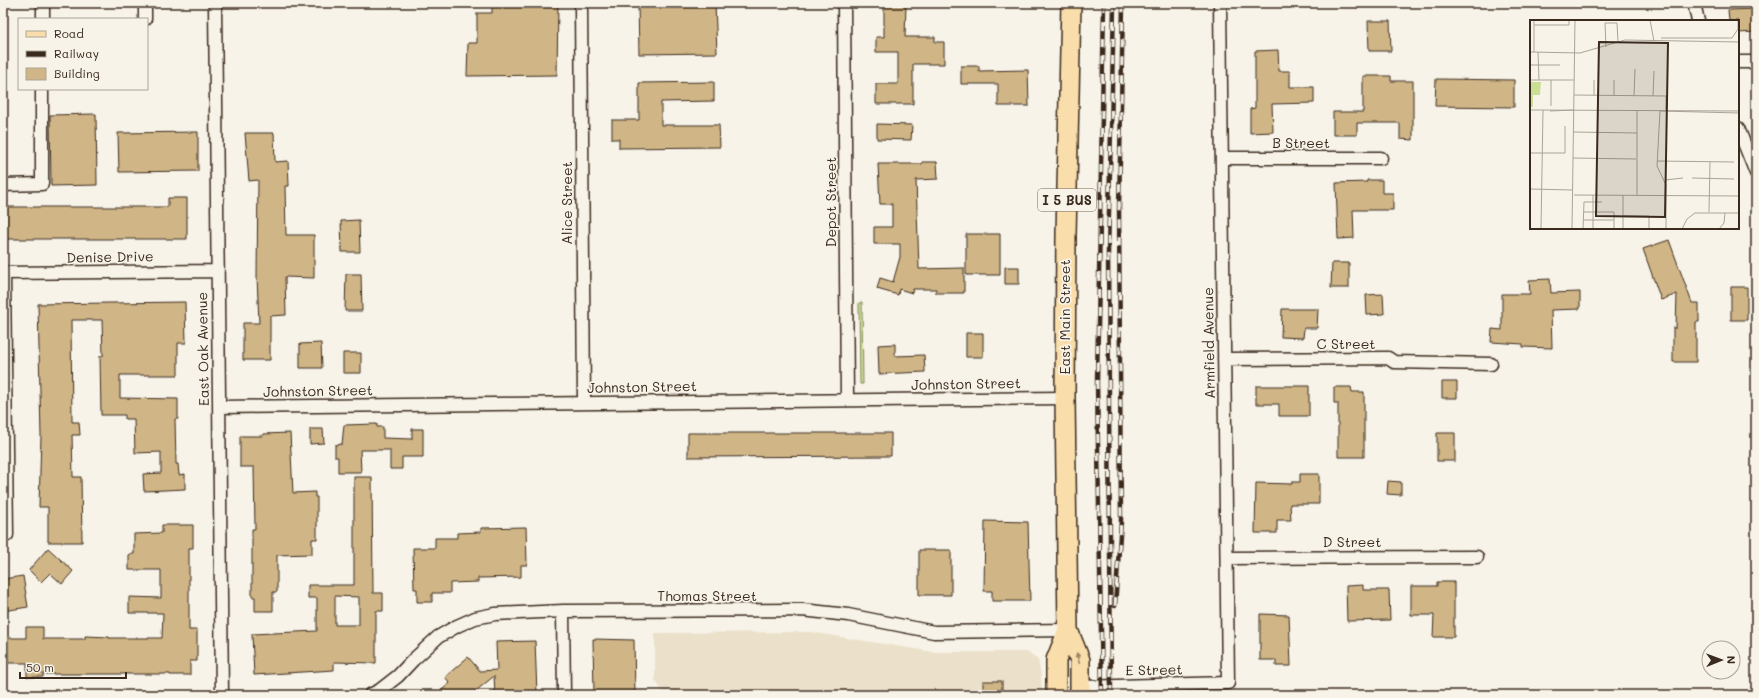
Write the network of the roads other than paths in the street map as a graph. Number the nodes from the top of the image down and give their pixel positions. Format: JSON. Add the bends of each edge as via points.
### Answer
{"nodes":[{"id":1,"x":43,"y":3,"type":"edge"},
{"id":2,"x":145,"y":3,"type":"edge"},
{"id":3,"x":215,"y":3,"type":"edge"},
{"id":4,"x":580,"y":3,"type":"edge"},
{"id":5,"x":844,"y":3,"type":"edge"},
{"id":6,"x":1071,"y":3,"type":"edge"},
{"id":7,"x":1220,"y":3,"type":"edge"},
{"id":8,"x":1694,"y":3,"type":"edge"},
{"id":9,"x":43,"y":18,"type":"edge"},
{"id":10,"x":145,"y":18,"type":"edge"},
{"id":11,"x":1698,"y":20,"type":"edge"},
{"id":12,"x":1739,"y":62,"type":"edge"},
{"id":13,"x":1756,"y":62,"type":"edge"},
{"id":14,"x":42,"y":90,"type":"edge"},
{"id":15,"x":1739,"y":130,"type":"edge"},
{"id":16,"x":1222,"y":158,"type":"junction"},
{"id":17,"x":1381,"y":158,"type":"dead end"},
{"id":18,"x":1756,"y":173,"type":"edge"},
{"id":19,"x":3,"y":185,"type":"edge"},
{"id":20,"x":218,"y":271,"type":"junction"},
{"id":21,"x":4,"y":273,"type":"edge"},
{"id":22,"x":1224,"y":360,"type":"junction"},
{"id":23,"x":1490,"y":364,"type":"dead end"},
{"id":24,"x":1065,"y":398,"type":"junction"},
{"id":25,"x":847,"y":400,"type":"junction"},
{"id":26,"x":584,"y":403,"type":"junction"},
{"id":27,"x":219,"y":407,"type":"junction"},
{"id":28,"x":5,"y":535,"type":"edge"},
{"id":29,"x":1476,"y":557,"type":"dead end"},
{"id":30,"x":1227,"y":558,"type":"junction"},
{"id":31,"x":563,"y":611,"type":"junction"},
{"id":32,"x":1068,"y":630,"type":"junction"},
{"id":33,"x":1228,"y":683,"type":"joint"},
{"id":34,"x":1080,"y":691,"type":"edge"},
{"id":35,"x":377,"y":693,"type":"edge"},
{"id":36,"x":222,"y":695,"type":"edge"},
{"id":37,"x":564,"y":695,"type":"edge"},
{"id":38,"x":1056,"y":695,"type":"edge"}],
"edges":[{"from":1,"to":9,"type":"street"},
{"from":2,"to":10,"type":"street"},
{"from":3,"to":20,"type":"street","name":"East Oak Avenue"},
{"from":4,"to":26,"type":"street","name":"Alice Street"},
{"from":5,"to":25,"type":"street","name":"Depot Street"},
{"from":6,"to":24,"type":"main road","name":"East Main Street","number":"I 5 BUS"},
{"from":7,"to":16,"type":"street","name":"Armfield Avenue"},
{"from":8,"to":11,"type":"street"},
{"from":12,"to":13,"type":"street"},
{"from":14,"to":19,"type":"street","via":[[42,184]]},
{"from":15,"to":18,"type":"street"},
{"from":16,"to":17,"type":"street","name":"B Street"},
{"from":16,"to":22,"type":"street","name":"Armfield Avenue"},
{"from":20,"to":21,"type":"street","name":"Denise Drive"},
{"from":20,"to":27,"type":"street","name":"East Oak Avenue"},
{"from":21,"to":28,"type":"street"},
{"from":22,"to":23,"type":"street","name":"C Street","via":[[1388,358],[1394,362]]},
{"from":22,"to":30,"type":"street","name":"Armfield Avenue"},
{"from":24,"to":25,"type":"street","name":"Johnston Street"},
{"from":24,"to":32,"type":"main road","name":"East Main Street","number":"I 5 BUS"},
{"from":25,"to":26,"type":"street","name":"Johnston Street"},
{"from":26,"to":27,"type":"street","name":"Johnston Street"},
{"from":27,"to":36,"type":"street","name":"East Oak Avenue"},
{"from":29,"to":30,"type":"street","name":"D Street"},
{"from":30,"to":33,"type":"street","name":"Armfield Avenue"},
{"from":31,"to":32,"type":"street","name":"Thomas Street","via":[[802,610],[848,615],[934,632]]},
{"from":31,"to":35,"type":"street","name":"Thomas Street","via":[[494,614],[469,620],[438,637]]},
{"from":31,"to":37,"type":"street"},
{"from":34,"to":32,"type":"main road","name":"East Main Street","number":"I 5 BUS","one_way":true,"via":[[1080,660]]},
{"from":32,"to":38,"type":"main road","name":"East Main Street","number":"I 5 BUS","via":[[1056,660]]},
{"from":33,"to":34,"type":"street","name":"E Street"}]}
